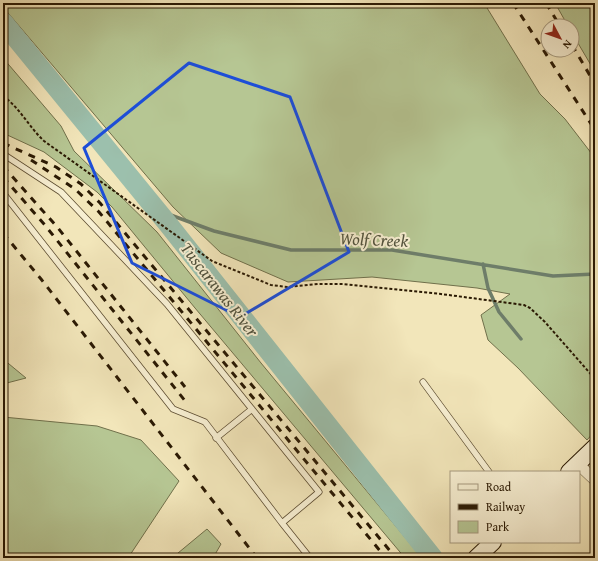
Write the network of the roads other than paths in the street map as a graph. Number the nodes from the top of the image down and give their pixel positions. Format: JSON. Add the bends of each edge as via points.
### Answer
{"nodes":[{"id":1,"x":6,"y":156,"type":"dead end"},
{"id":2,"x":3,"y":193,"type":"edge"},
{"id":3,"x":423,"y":382,"type":"dead end"},
{"id":4,"x":252,"y":409,"type":"junction"},
{"id":5,"x":216,"y":438,"type":"junction"},
{"id":6,"x":595,"y":447,"type":"edge"},
{"id":7,"x":573,"y":468,"type":"edge"},
{"id":8,"x":489,"y":471,"type":"edge"},
{"id":9,"x":580,"y":472,"type":"edge"},
{"id":10,"x":595,"y":480,"type":"edge"},
{"id":11,"x":282,"y":523,"type":"junction"},
{"id":12,"x":310,"y":558,"type":"edge"}],
"edges":[{"from":1,"to":4,"type":"lane","via":[[61,192],[167,304]]},
{"from":2,"to":5,"type":"lane","via":[[173,409],[205,422]]},
{"from":3,"to":8,"type":"lane"},
{"from":4,"to":5,"type":"lane"},
{"from":4,"to":11,"type":"lane","via":[[319,492]]},
{"from":5,"to":11,"type":"lane"},
{"from":6,"to":7,"type":"main road"},
{"from":9,"to":10,"type":"street"},
{"from":11,"to":12,"type":"lane"}]}
